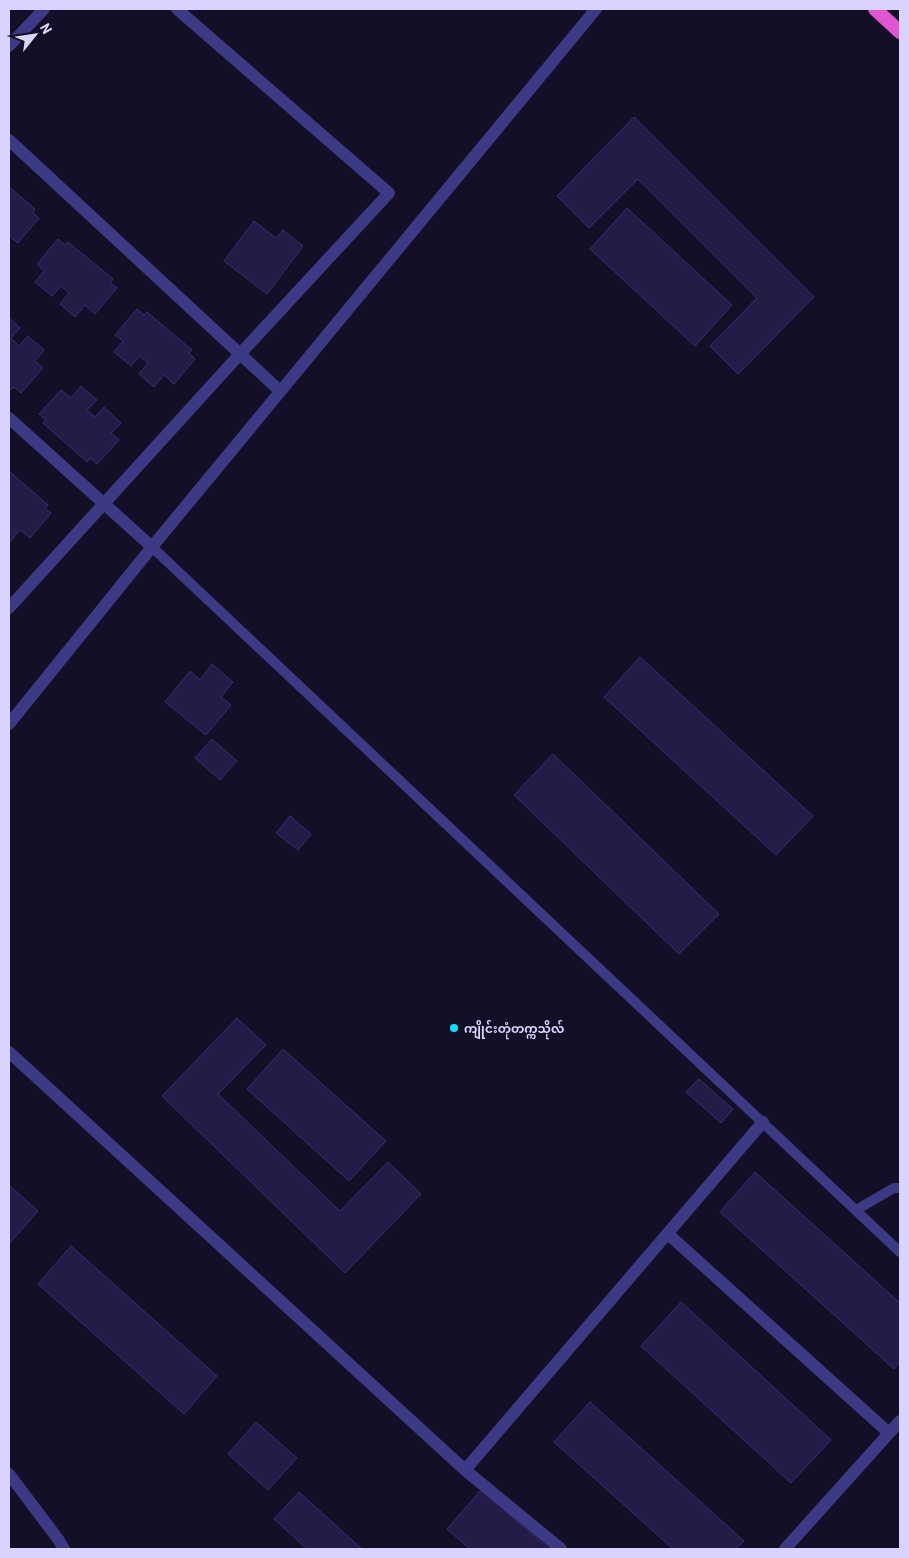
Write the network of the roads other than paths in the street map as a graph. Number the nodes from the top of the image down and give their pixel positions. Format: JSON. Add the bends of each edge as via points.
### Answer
{"nodes":[{"id":1,"x":44,"y":9,"type":"edge"},
{"id":2,"x":176,"y":9,"type":"edge"},
{"id":3,"x":596,"y":9,"type":"edge"},
{"id":4,"x":875,"y":9,"type":"edge"},
{"id":5,"x":900,"y":32,"type":"edge"},
{"id":6,"x":9,"y":46,"type":"edge"},
{"id":7,"x":9,"y":140,"type":"edge"},
{"id":8,"x":240,"y":354,"type":"junction"},
{"id":9,"x":280,"y":391,"type":"junction"},
{"id":10,"x":9,"y":418,"type":"edge"},
{"id":11,"x":104,"y":503,"type":"junction"},
{"id":12,"x":152,"y":547,"type":"junction"},
{"id":13,"x":9,"y":608,"type":"edge"},
{"id":14,"x":9,"y":724,"type":"edge"},
{"id":15,"x":9,"y":1052,"type":"edge"},
{"id":16,"x":763,"y":1122,"type":"junction"},
{"id":17,"x":900,"y":1188,"type":"edge"},
{"id":18,"x":856,"y":1210,"type":"junction"},
{"id":19,"x":668,"y":1234,"type":"junction"},
{"id":20,"x":900,"y":1252,"type":"edge"},
{"id":21,"x":900,"y":1421,"type":"edge"},
{"id":22,"x":889,"y":1433,"type":"junction"},
{"id":23,"x":465,"y":1470,"type":"junction"},
{"id":24,"x":9,"y":1474,"type":"edge"},
{"id":25,"x":64,"y":1549,"type":"edge"},
{"id":26,"x":561,"y":1549,"type":"edge"},
{"id":27,"x":785,"y":1549,"type":"edge"}],
"edges":[{"from":1,"to":6,"type":"street"},
{"from":2,"to":8,"type":"street","via":[[389,193]]},
{"from":3,"to":9,"type":"street"},
{"from":4,"to":5,"type":"highway"},
{"from":7,"to":8,"type":"street"},
{"from":8,"to":9,"type":"street"},
{"from":8,"to":11,"type":"street"},
{"from":9,"to":12,"type":"street"},
{"from":10,"to":11,"type":"street"},
{"from":11,"to":12,"type":"street"},
{"from":11,"to":13,"type":"street"},
{"from":12,"to":14,"type":"street"},
{"from":12,"to":16,"type":"lane"},
{"from":15,"to":23,"type":"street"},
{"from":16,"to":18,"type":"lane"},
{"from":16,"to":19,"type":"street"},
{"from":17,"to":18,"type":"lane","via":[[894,1188]]},
{"from":18,"to":20,"type":"lane"},
{"from":19,"to":22,"type":"street"},
{"from":19,"to":23,"type":"street"},
{"from":21,"to":22,"type":"street"},
{"from":22,"to":27,"type":"street"},
{"from":23,"to":26,"type":"street"},
{"from":24,"to":25,"type":"street"}]}
